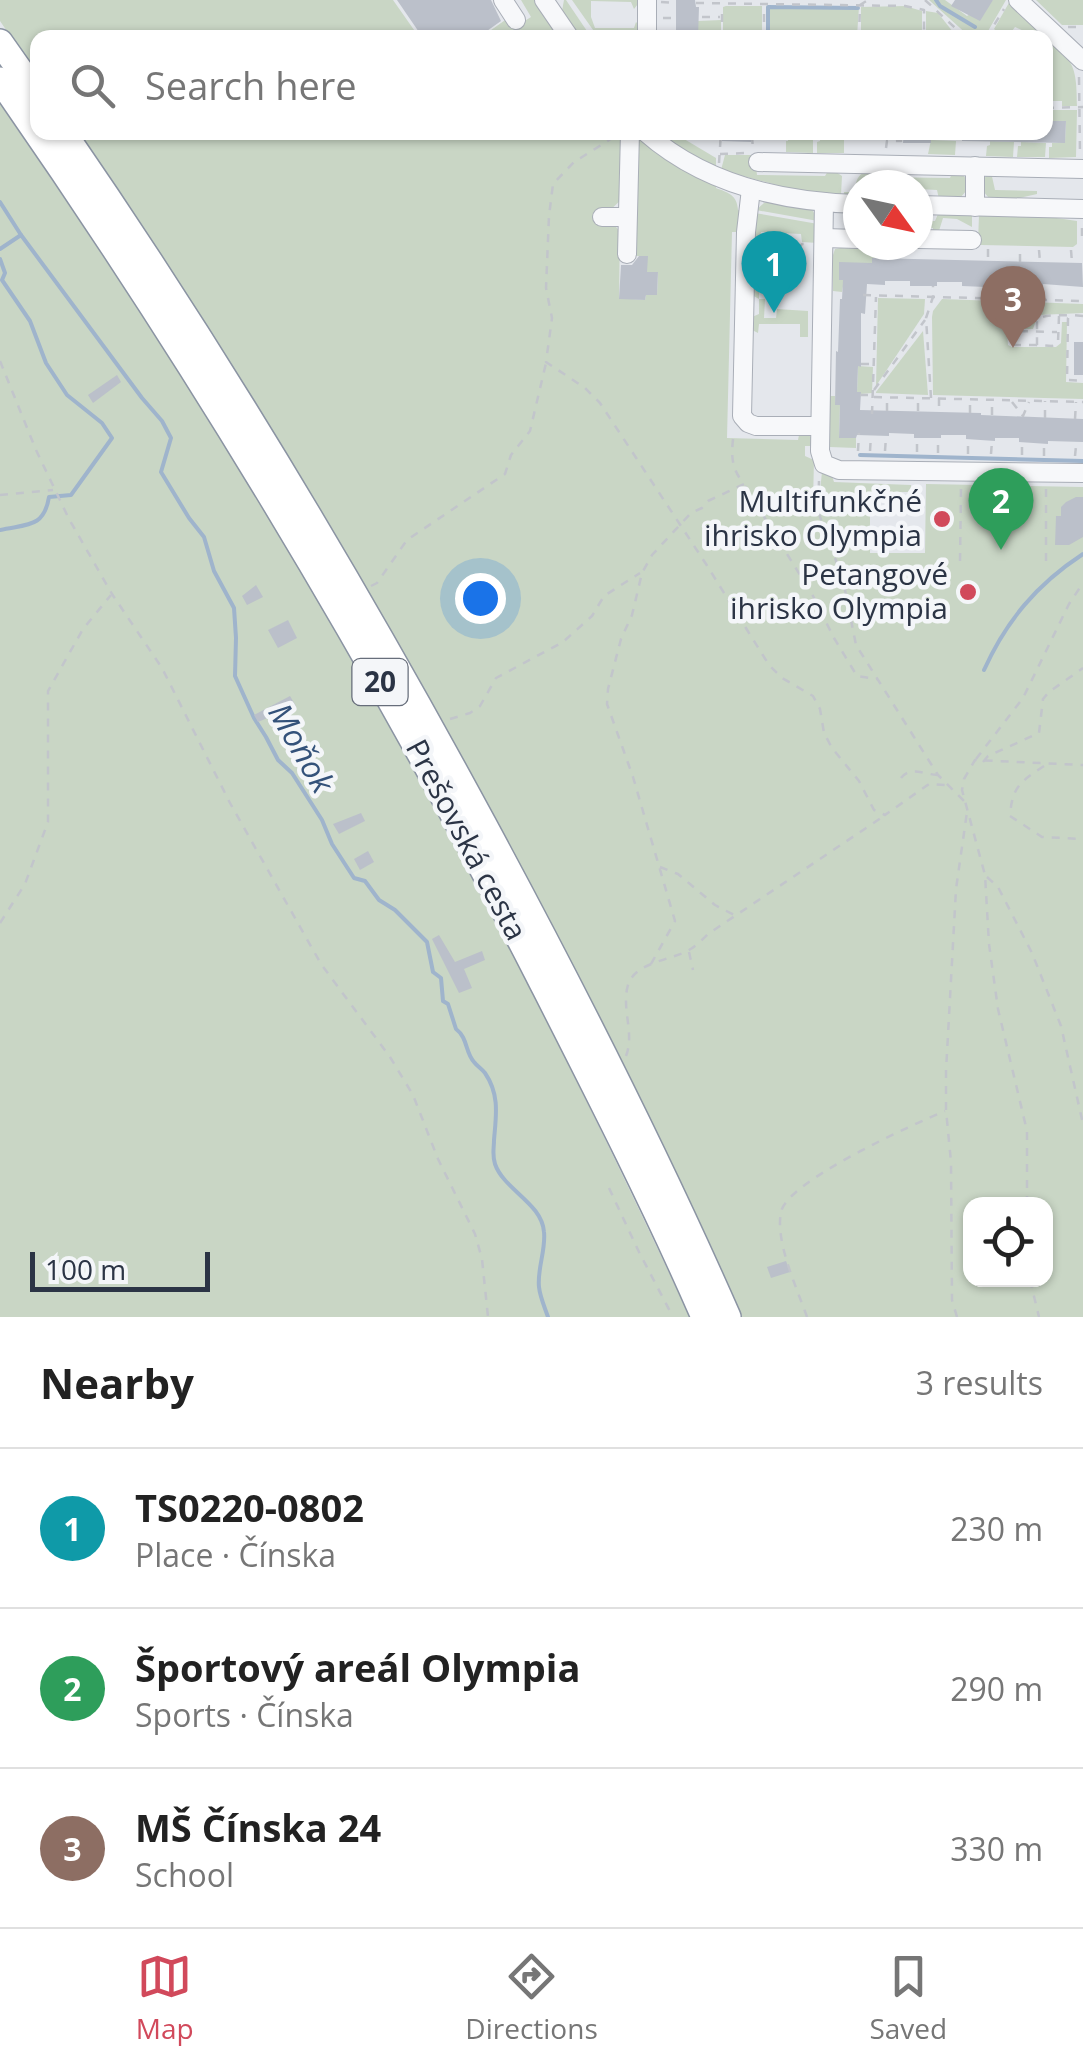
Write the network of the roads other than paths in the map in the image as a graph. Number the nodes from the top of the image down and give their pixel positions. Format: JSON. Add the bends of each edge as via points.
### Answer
{"nodes":[{"id":1,"x":502,"y":0,"type":"edge"},
{"id":2,"x":544,"y":0,"type":"edge"},
{"id":3,"x":1018,"y":0,"type":"edge"},
{"id":4,"x":652,"y":1,"type":"edge"},
{"id":5,"x":516,"y":20,"type":"dead end"},
{"id":6,"x":565,"y":30,"type":"edge"},
{"id":7,"x":647,"y":30,"type":"edge"},
{"id":8,"x":1050,"y":30,"type":"edge"},
{"id":9,"x":1053,"y":33,"type":"edge"},
{"id":10,"x":0,"y":42,"type":"edge"},
{"id":11,"x":1083,"y":61,"type":"edge"},
{"id":12,"x":0,"y":80,"type":"edge"},
{"id":13,"x":30,"y":85,"type":"edge"},
{"id":14,"x":30,"y":123,"type":"edge"},
{"id":15,"x":42,"y":140,"type":"edge"},
{"id":16,"x":68,"y":140,"type":"edge"},
{"id":17,"x":626,"y":140,"type":"edge"},
{"id":18,"x":654,"y":140,"type":"edge"},
{"id":19,"x":756,"y":156,"type":"road end"},
{"id":20,"x":975,"y":166,"type":"junction"},
{"id":21,"x":1083,"y":168,"type":"edge"},
{"id":22,"x":751,"y":189,"type":"junction"},
{"id":23,"x":824,"y":202,"type":"junction"},
{"id":24,"x":843,"y":203,"type":"edge"},
{"id":25,"x":933,"y":205,"type":"edge"},
{"id":26,"x":974,"y":206,"type":"junction"},
{"id":27,"x":1083,"y":209,"type":"edge"},
{"id":28,"x":602,"y":217,"type":"dead end"},
{"id":29,"x":628,"y":217,"type":"junction"},
{"id":30,"x":824,"y":238,"type":"junction"},
{"id":31,"x":843,"y":239,"type":"edge"},
{"id":32,"x":933,"y":241,"type":"edge"},
{"id":33,"x":980,"y":245,"type":"road end"},
{"id":34,"x":627,"y":254,"type":"dead end"},
{"id":35,"x":820,"y":426,"type":"junction"},
{"id":36,"x":1079,"y":465,"type":"edge"},
{"id":37,"x":704,"y":1317,"type":"edge"},
{"id":38,"x":728,"y":1317,"type":"edge"}],
"edges":[{"from":1,"to":5,"type":"street"},
{"from":2,"to":6,"type":"street"},
{"from":3,"to":8,"type":"street"},
{"from":4,"to":7,"type":"street"},
{"from":9,"to":11,"type":"street"},
{"from":10,"to":13,"type":"highway"},
{"from":12,"to":14,"type":"highway","name":"Prešovská cesta","number":"20"},
{"from":15,"to":37,"type":"highway","name":"Prešovská cesta","number":"20","via":[[178,346],[379,680],[575,1047]]},
{"from":16,"to":38,"type":"highway","name":"Prešovská cesta","number":"20","via":[[252,424],[430,724],[579,1006]]},
{"from":17,"to":29,"type":"street"},
{"from":18,"to":22,"type":"street","via":[[695,168]]},
{"from":19,"to":20,"type":"street"},
{"from":20,"to":21,"type":"street"},
{"from":20,"to":26,"type":"street"},
{"from":22,"to":23,"type":"street"},
{"from":22,"to":35,"type":"street","via":[[742,416],[756,426]]},
{"from":23,"to":24,"type":"street"},
{"from":23,"to":30,"type":"street"},
{"from":25,"to":26,"type":"street"},
{"from":26,"to":27,"type":"street"},
{"from":28,"to":29,"type":"street"},
{"from":29,"to":34,"type":"street"},
{"from":30,"to":31,"type":"street"},
{"from":30,"to":35,"type":"street"},
{"from":32,"to":33,"type":"street"},
{"from":35,"to":36,"type":"street","via":[[822,460],[839,470]]}]}
